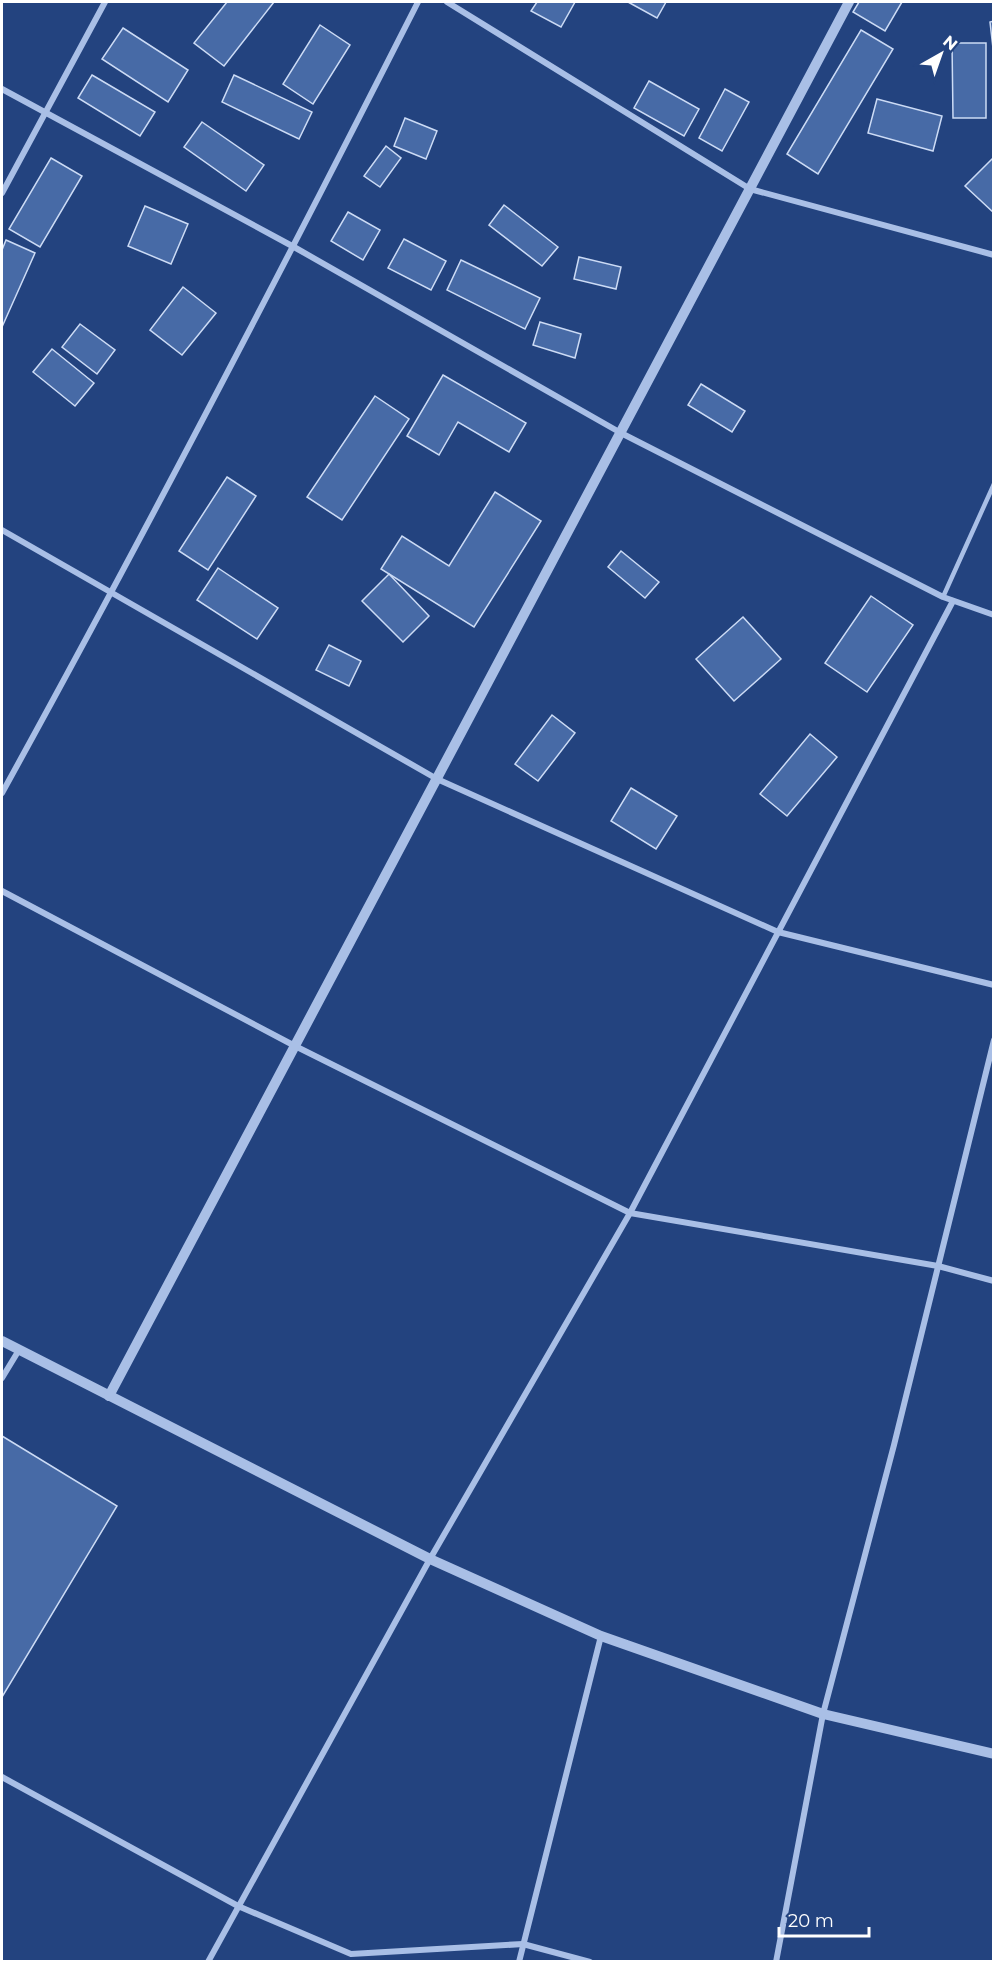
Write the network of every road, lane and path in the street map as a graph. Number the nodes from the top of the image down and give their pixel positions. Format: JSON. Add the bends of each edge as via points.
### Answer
{"nodes":[{"id":1,"x":105,"y":2,"type":"edge"},
{"id":2,"x":418,"y":2,"type":"edge"},
{"id":3,"x":447,"y":2,"type":"edge"},
{"id":4,"x":849,"y":2,"type":"edge"},
{"id":5,"x":2,"y":89,"type":"edge"},
{"id":6,"x":45,"y":112,"type":"junction"},
{"id":7,"x":750,"y":189,"type":"junction"},
{"id":8,"x":2,"y":193,"type":"edge"},
{"id":9,"x":294,"y":247,"type":"junction"},
{"id":10,"x":993,"y":255,"type":"edge"},
{"id":11,"x":621,"y":433,"type":"junction"},
{"id":12,"x":993,"y":484,"type":"edge"},
{"id":13,"x":2,"y":530,"type":"edge"},
{"id":14,"x":112,"y":593,"type":"junction"},
{"id":15,"x":943,"y":597,"type":"junction"},
{"id":16,"x":953,"y":601,"type":"junction"},
{"id":17,"x":993,"y":615,"type":"edge"},
{"id":18,"x":437,"y":779,"type":"junction"},
{"id":19,"x":2,"y":792,"type":"edge"},
{"id":20,"x":2,"y":891,"type":"edge"},
{"id":21,"x":778,"y":932,"type":"junction"},
{"id":22,"x":993,"y":985,"type":"edge"},
{"id":23,"x":993,"y":1040,"type":"edge"},
{"id":24,"x":295,"y":1046,"type":"junction"},
{"id":25,"x":630,"y":1213,"type":"junction"},
{"id":26,"x":938,"y":1266,"type":"junction"},
{"id":27,"x":993,"y":1281,"type":"edge"},
{"id":28,"x":2,"y":1341,"type":"edge"},
{"id":29,"x":19,"y":1350,"type":"junction"},
{"id":30,"x":2,"y":1378,"type":"edge"},
{"id":31,"x":109,"y":1396,"type":"junction"},
{"id":32,"x":430,"y":1558,"type":"junction"},
{"id":33,"x":601,"y":1636,"type":"junction"},
{"id":34,"x":823,"y":1714,"type":"junction"},
{"id":35,"x":993,"y":1754,"type":"edge"},
{"id":36,"x":2,"y":1777,"type":"edge"},
{"id":37,"x":238,"y":1906,"type":"junction"},
{"id":38,"x":523,"y":1944,"type":"junction"},
{"id":39,"x":208,"y":1962,"type":"edge"},
{"id":40,"x":519,"y":1962,"type":"edge"},
{"id":41,"x":590,"y":1962,"type":"edge"},
{"id":42,"x":776,"y":1962,"type":"edge"}],
"edges":[{"from":1,"to":6,"type":"street"},
{"from":2,"to":9,"type":"street"},
{"from":3,"to":7,"type":"street"},
{"from":4,"to":7,"type":"street"},
{"from":5,"to":6,"type":"street"},
{"from":6,"to":8,"type":"street"},
{"from":6,"to":9,"type":"street"},
{"from":7,"to":10,"type":"street"},
{"from":7,"to":11,"type":"street"},
{"from":9,"to":11,"type":"street"},
{"from":9,"to":14,"type":"street"},
{"from":11,"to":15,"type":"street"},
{"from":11,"to":18,"type":"street"},
{"from":12,"to":15,"type":"lane"},
{"from":13,"to":14,"type":"street"},
{"from":14,"to":18,"type":"street"},
{"from":14,"to":19,"type":"street"},
{"from":15,"to":16,"type":"street"},
{"from":16,"to":17,"type":"street"},
{"from":16,"to":21,"type":"street"},
{"from":18,"to":21,"type":"street"},
{"from":18,"to":24,"type":"street"},
{"from":20,"to":24,"type":"street"},
{"from":21,"to":22,"type":"street"},
{"from":21,"to":25,"type":"street"},
{"from":23,"to":26,"type":"street"},
{"from":24,"to":25,"type":"street"},
{"from":24,"to":31,"type":"street"},
{"from":25,"to":26,"type":"street"},
{"from":25,"to":32,"type":"street"},
{"from":26,"to":27,"type":"street"},
{"from":26,"to":34,"type":"street"},
{"from":28,"to":29,"type":"street"},
{"from":29,"to":30,"type":"street"},
{"from":29,"to":31,"type":"street"},
{"from":31,"to":32,"type":"street"},
{"from":32,"to":33,"type":"street"},
{"from":32,"to":37,"type":"street"},
{"from":33,"to":34,"type":"street"},
{"from":33,"to":38,"type":"street"},
{"from":34,"to":35,"type":"street"},
{"from":34,"to":42,"type":"street"},
{"from":36,"to":37,"type":"street"},
{"from":37,"to":38,"type":"street","via":[[351,1954]]},
{"from":37,"to":39,"type":"street"},
{"from":38,"to":40,"type":"street"},
{"from":38,"to":41,"type":"street"}]}
